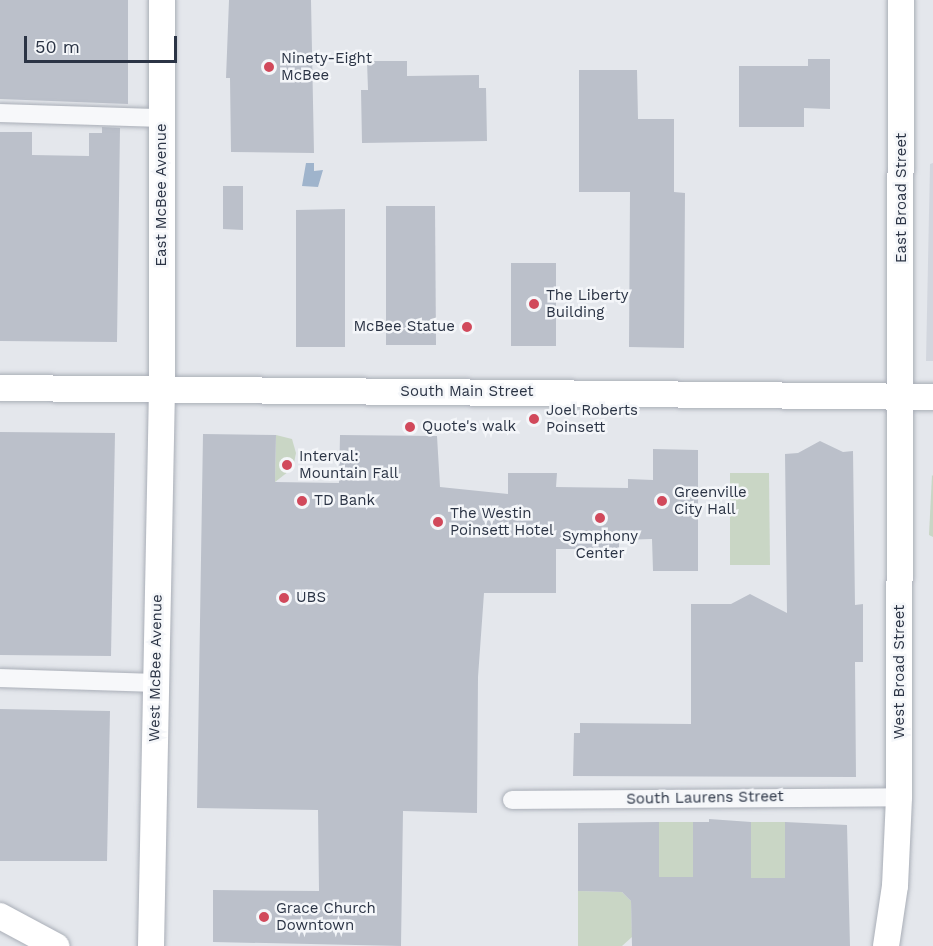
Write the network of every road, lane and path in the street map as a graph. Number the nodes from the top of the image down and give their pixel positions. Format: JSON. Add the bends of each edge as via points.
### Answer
{"nodes":[{"id":1,"x":162,"y":0,"type":"edge"},
{"id":2,"x":901,"y":0,"type":"edge"},
{"id":3,"x":0,"y":113,"type":"edge"},
{"id":4,"x":162,"y":118,"type":"junction"},
{"id":5,"x":0,"y":388,"type":"edge"},
{"id":6,"x":162,"y":390,"type":"junction"},
{"id":7,"x":901,"y":396,"type":"junction"},
{"id":8,"x":933,"y":397,"type":"edge"},
{"id":9,"x":0,"y":678,"type":"edge"},
{"id":10,"x":156,"y":683,"type":"junction"},
{"id":11,"x":899,"y":796,"type":"junction"},
{"id":12,"x":512,"y":800,"type":"dead end"},
{"id":13,"x":0,"y":916,"type":"edge"},
{"id":14,"x":56,"y":946,"type":"edge"},
{"id":15,"x":151,"y":946,"type":"edge"},
{"id":16,"x":886,"y":946,"type":"edge"}],
"edges":[{"from":1,"to":4,"type":"street","name":"East McBee Avenue"},
{"from":2,"to":7,"type":"street","name":"East Broad Street"},
{"from":3,"to":4,"type":"street"},
{"from":4,"to":6,"type":"street","name":"East McBee Avenue"},
{"from":5,"to":6,"type":"street","name":"South Main Street"},
{"from":6,"to":7,"type":"street","name":"South Main Street"},
{"from":6,"to":10,"type":"street","name":"West McBee Avenue"},
{"from":7,"to":8,"type":"street","name":"South Main Street"},
{"from":7,"to":11,"type":"street","name":"West Broad Street"},
{"from":9,"to":10,"type":"street"},
{"from":10,"to":15,"type":"street","name":"West McBee Avenue"},
{"from":11,"to":12,"type":"street","name":"South Laurens Street"},
{"from":11,"to":16,"type":"street","name":"West Broad Street","via":[[895,886]]},
{"from":13,"to":14,"type":"street"}]}
